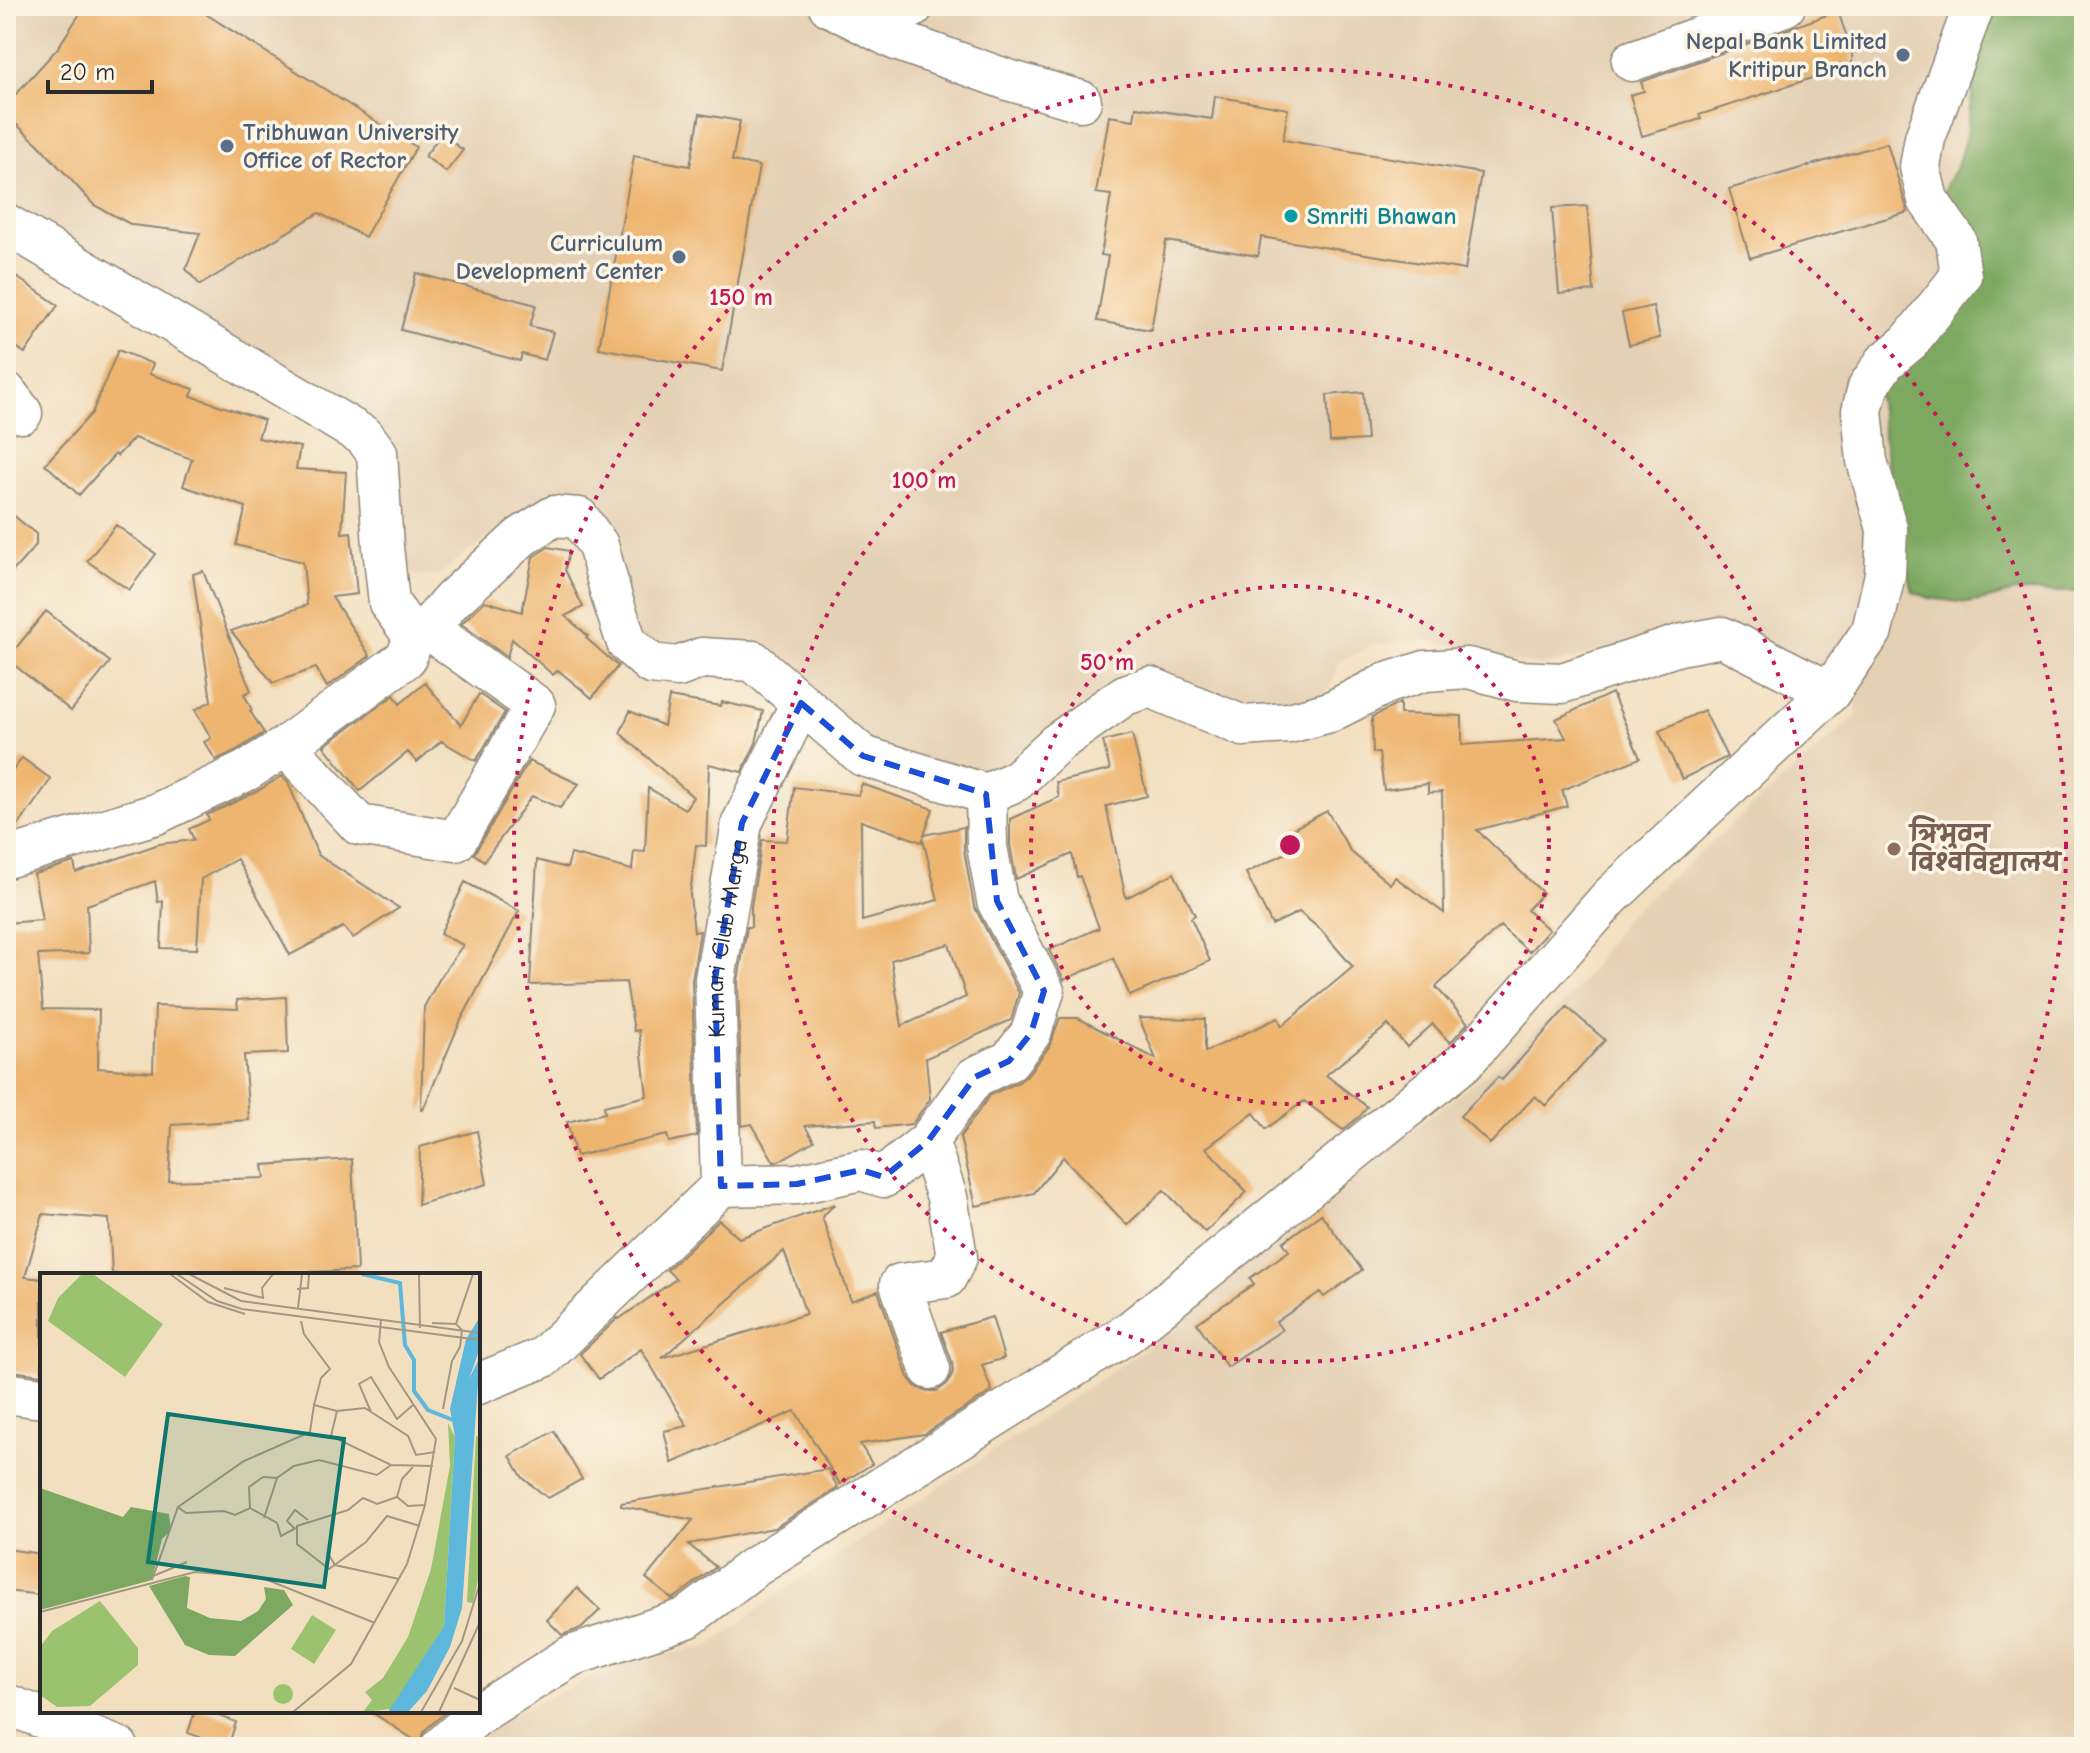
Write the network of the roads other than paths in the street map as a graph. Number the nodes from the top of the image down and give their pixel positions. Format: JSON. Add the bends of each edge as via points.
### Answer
{"nodes":[{"id":1,"x":829,"y":6,"type":"edge"},
{"id":2,"x":840,"y":6,"type":"edge"},
{"id":3,"x":911,"y":6,"type":"edge"},
{"id":4,"x":1785,"y":6,"type":"edge"},
{"id":5,"x":1974,"y":6,"type":"edge"},
{"id":6,"x":1632,"y":61,"type":"dead end"},
{"id":7,"x":1081,"y":101,"type":"dead end"},
{"id":8,"x":6,"y":224,"type":"edge"},
{"id":9,"x":421,"y":633,"type":"junction"},
{"id":10,"x":1830,"y":692,"type":"junction"},
{"id":11,"x":801,"y":703,"type":"junction"},
{"id":12,"x":286,"y":746,"type":"junction"},
{"id":13,"x":986,"y":794,"type":"junction"},
{"id":14,"x":6,"y":858,"type":"edge"},
{"id":15,"x":928,"y":1141,"type":"junction"},
{"id":16,"x":721,"y":1186,"type":"junction"},
{"id":17,"x":930,"y":1369,"type":"dead end"},
{"id":18,"x":480,"y":1383,"type":"edge"},
{"id":19,"x":6,"y":1393,"type":"edge"},
{"id":20,"x":40,"y":1398,"type":"edge"},
{"id":21,"x":6,"y":1704,"type":"edge"},
{"id":22,"x":118,"y":1747,"type":"edge"},
{"id":23,"x":441,"y":1747,"type":"edge"}],
"edges":[{"from":1,"to":7,"type":"street","via":[[896,40]]},
{"from":2,"to":3,"type":"street"},
{"from":4,"to":6,"type":"street"},
{"from":5,"to":10,"type":"street","via":[[1925,138],[1920,167],[1928,200],[1956,240],[1961,276],[1868,387],[1862,411],[1867,461],[1887,529],[1885,574],[1872,631]]},
{"from":8,"to":9,"type":"street","via":[[364,436],[377,453],[389,603]]},
{"from":9,"to":11,"type":"street","via":[[521,537],[554,516],[579,518],[598,545],[627,643],[651,664],[678,667],[702,658],[753,661]]},
{"from":9,"to":12,"type":"street","via":[[406,658]]},
{"from":9,"to":12,"type":"street","via":[[535,705],[456,841],[359,825]]},
{"from":10,"to":13,"type":"street","via":[[1722,637],[1679,645],[1562,683],[1517,681],[1468,668],[1425,671],[1387,683],[1330,712],[1289,723],[1243,726],[1150,687],[1125,695],[1057,743],[1016,781]]},
{"from":10,"to":23,"type":"street","via":[[1611,896],[1464,1062],[1128,1333],[753,1568],[687,1618],[571,1656],[477,1715]]},
{"from":11,"to":13,"type":"street","via":[[863,756]]},
{"from":11,"to":16,"type":"street","name":"Kumari Club Marga","via":[[742,823],[715,979]]},
{"from":12,"to":14,"type":"street","via":[[156,814]]},
{"from":13,"to":15,"type":"street","via":[[987,846],[997,901],[1044,991],[1031,1033],[1009,1061],[975,1077]]},
{"from":15,"to":16,"type":"street","via":[[884,1177],[861,1170],[797,1184]]},
{"from":15,"to":17,"type":"street","via":[[947,1197],[957,1257],[946,1278],[900,1284]]},
{"from":16,"to":18,"type":"street","via":[[544,1357]]},
{"from":19,"to":20,"type":"street"},
{"from":21,"to":22,"type":"street"}]}
